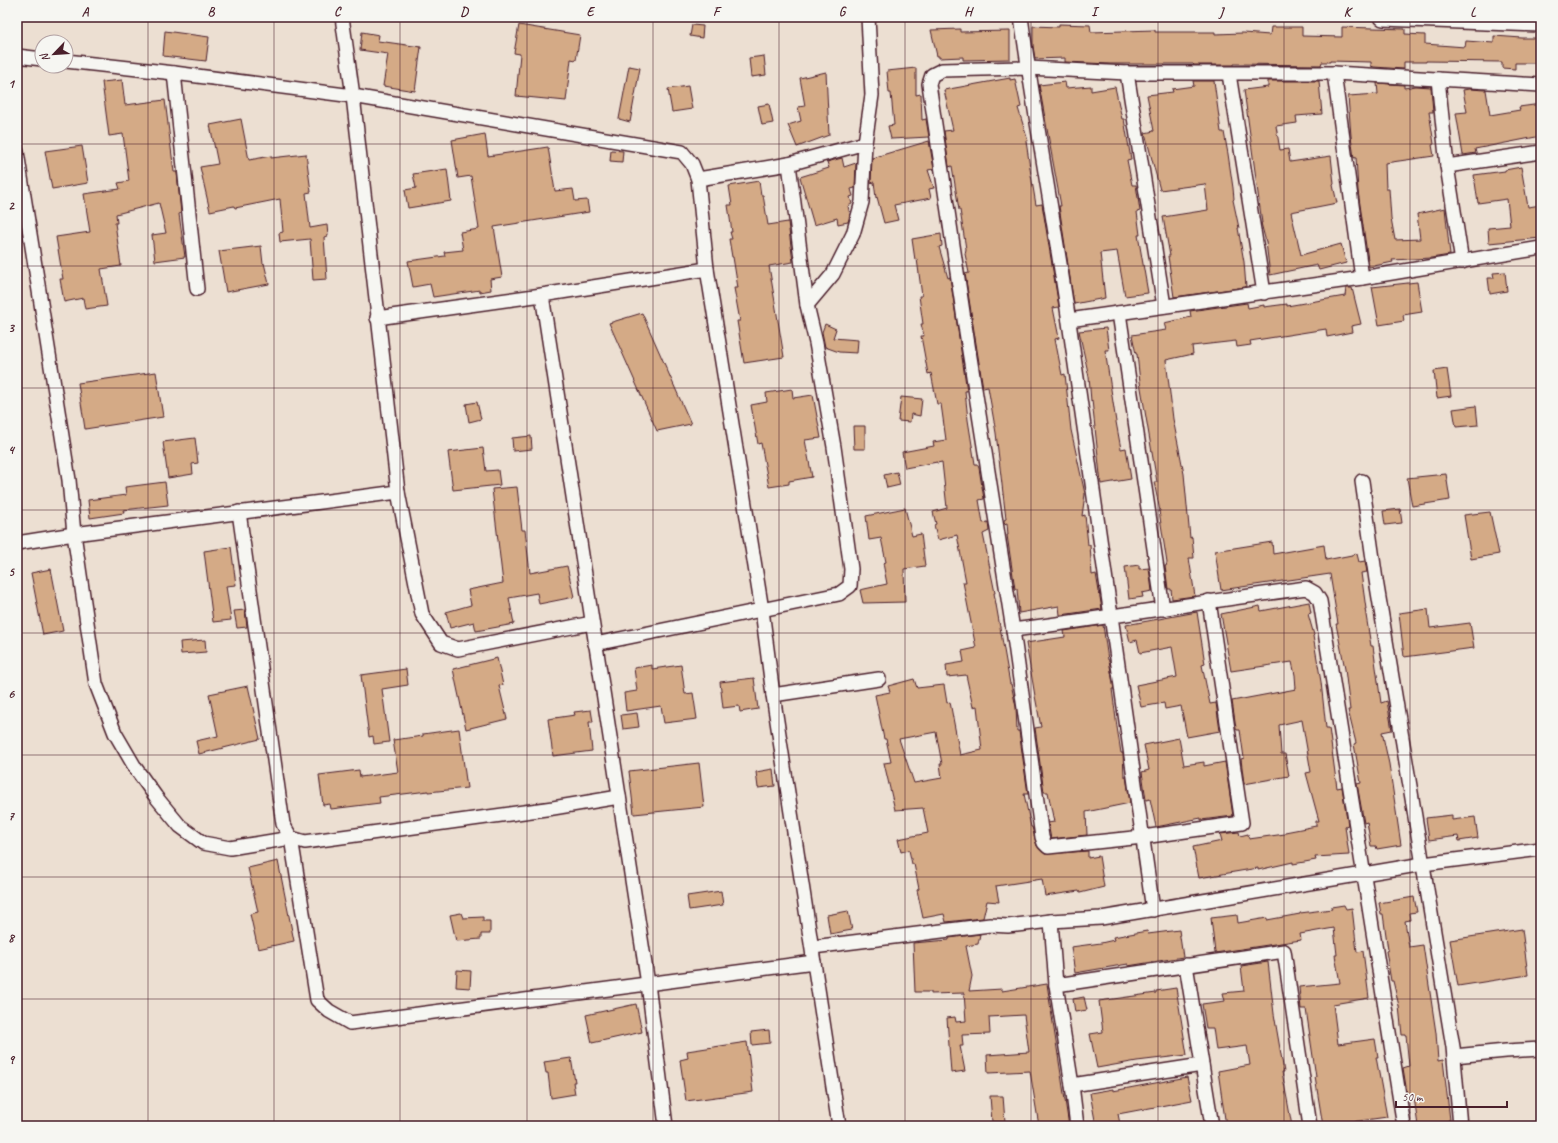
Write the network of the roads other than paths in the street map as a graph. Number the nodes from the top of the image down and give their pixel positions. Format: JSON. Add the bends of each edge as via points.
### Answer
{"nodes":[{"id":1,"x":342,"y":17,"type":"edge"},
{"id":2,"x":868,"y":17,"type":"edge"},
{"id":3,"x":1021,"y":17,"type":"edge"},
{"id":4,"x":1383,"y":17,"type":"edge"},
{"id":5,"x":1464,"y":18,"type":"edge"},
{"id":6,"x":1541,"y":23,"type":"edge"},
{"id":7,"x":17,"y":56,"type":"edge"},
{"id":8,"x":34,"y":58,"type":"edge"},
{"id":9,"x":74,"y":62,"type":"edge"},
{"id":10,"x":1028,"y":68,"type":"junction"},
{"id":11,"x":174,"y":73,"type":"junction"},
{"id":12,"x":1127,"y":73,"type":"junction"},
{"id":13,"x":1334,"y":73,"type":"junction"},
{"id":14,"x":1229,"y":74,"type":"junction"},
{"id":15,"x":1438,"y":79,"type":"junction"},
{"id":16,"x":1541,"y":85,"type":"edge"},
{"id":17,"x":353,"y":96,"type":"junction"},
{"id":18,"x":865,"y":143,"type":"junction"},
{"id":19,"x":17,"y":152,"type":"edge"},
{"id":20,"x":1541,"y":152,"type":"edge"},
{"id":21,"x":789,"y":164,"type":"junction"},
{"id":22,"x":1447,"y":166,"type":"junction"},
{"id":23,"x":698,"y":179,"type":"junction"},
{"id":24,"x":19,"y":184,"type":"edge"},
{"id":25,"x":1541,"y":248,"type":"edge"},
{"id":26,"x":1462,"y":262,"type":"junction"},
{"id":27,"x":707,"y":269,"type":"junction"},
{"id":28,"x":1362,"y":278,"type":"junction"},
{"id":29,"x":197,"y":289,"type":"dead end"},
{"id":30,"x":1264,"y":293,"type":"junction"},
{"id":31,"x":542,"y":295,"type":"junction"},
{"id":32,"x":807,"y":305,"type":"junction"},
{"id":33,"x":1164,"y":306,"type":"junction"},
{"id":34,"x":1119,"y":313,"type":"junction"},
{"id":35,"x":377,"y":318,"type":"junction"},
{"id":36,"x":1068,"y":320,"type":"junction"},
{"id":37,"x":1362,"y":481,"type":"dead end"},
{"id":38,"x":398,"y":492,"type":"junction"},
{"id":39,"x":239,"y":512,"type":"junction"},
{"id":40,"x":74,"y":534,"type":"junction"},
{"id":41,"x":17,"y":543,"type":"edge"},
{"id":42,"x":1210,"y":601,"type":"junction"},
{"id":43,"x":1163,"y":609,"type":"junction"},
{"id":44,"x":762,"y":610,"type":"junction"},
{"id":45,"x":1112,"y":617,"type":"junction"},
{"id":46,"x":592,"y":623,"type":"junction"},
{"id":47,"x":1013,"y":630,"type":"junction"},
{"id":48,"x":595,"y":644,"type":"junction"},
{"id":49,"x":879,"y":679,"type":"dead end"},
{"id":50,"x":773,"y":695,"type":"junction"},
{"id":51,"x":619,"y":797,"type":"junction"},
{"id":52,"x":1143,"y":836,"type":"junction"},
{"id":53,"x":291,"y":838,"type":"junction"},
{"id":54,"x":1541,"y":849,"type":"edge"},
{"id":55,"x":1423,"y":864,"type":"junction"},
{"id":56,"x":1364,"y":874,"type":"junction"},
{"id":57,"x":1153,"y":910,"type":"junction"},
{"id":58,"x":1052,"y":921,"type":"junction"},
{"id":59,"x":813,"y":947,"type":"junction"},
{"id":60,"x":814,"y":962,"type":"junction"},
{"id":61,"x":1186,"y":965,"type":"junction"},
{"id":62,"x":648,"y":984,"type":"junction"},
{"id":63,"x":1056,"y":985,"type":"junction"},
{"id":64,"x":1541,"y":1049,"type":"edge"},
{"id":65,"x":1454,"y":1056,"type":"junction"},
{"id":66,"x":1202,"y":1065,"type":"junction"},
{"id":67,"x":1072,"y":1085,"type":"junction"},
{"id":68,"x":666,"y":1126,"type":"edge"},
{"id":69,"x":839,"y":1126,"type":"edge"},
{"id":70,"x":1077,"y":1126,"type":"edge"},
{"id":71,"x":1212,"y":1126,"type":"edge"},
{"id":72,"x":1310,"y":1126,"type":"edge"},
{"id":73,"x":1404,"y":1126,"type":"edge"},
{"id":74,"x":1460,"y":1126,"type":"edge"}],
"edges":[{"from":1,"to":17,"type":"street"},
{"from":2,"to":18,"type":"street","via":[[872,95]]},
{"from":3,"to":10,"type":"street"},
{"from":4,"to":5,"type":"street"},
{"from":5,"to":6,"type":"street"},
{"from":7,"to":8,"type":"street"},
{"from":9,"to":11,"type":"street"},
{"from":10,"to":12,"type":"street"},
{"from":10,"to":36,"type":"street"},
{"from":10,"to":47,"type":"street","via":[[942,70],[932,75],[929,84]]},
{"from":11,"to":17,"type":"street"},
{"from":11,"to":29,"type":"street"},
{"from":12,"to":14,"type":"street"},
{"from":12,"to":33,"type":"street"},
{"from":13,"to":14,"type":"street"},
{"from":13,"to":15,"type":"street"},
{"from":13,"to":28,"type":"street"},
{"from":14,"to":30,"type":"street"},
{"from":15,"to":16,"type":"street"},
{"from":15,"to":22,"type":"street"},
{"from":17,"to":23,"type":"street","via":[[682,152],[692,164]]},
{"from":17,"to":35,"type":"street"},
{"from":18,"to":21,"type":"street"},
{"from":18,"to":32,"type":"street","via":[[862,202],[853,234],[833,274]]},
{"from":19,"to":24,"type":"street"},
{"from":20,"to":22,"type":"street"},
{"from":21,"to":23,"type":"street"},
{"from":21,"to":32,"type":"street"},
{"from":22,"to":26,"type":"street"},
{"from":23,"to":27,"type":"street"},
{"from":24,"to":40,"type":"street","via":[[69,480]]},
{"from":25,"to":26,"type":"street"},
{"from":26,"to":28,"type":"street"},
{"from":27,"to":31,"type":"street"},
{"from":27,"to":44,"type":"street"},
{"from":28,"to":30,"type":"street"},
{"from":30,"to":33,"type":"street"},
{"from":31,"to":35,"type":"street"},
{"from":31,"to":46,"type":"street"},
{"from":32,"to":44,"type":"street","via":[[834,447],[851,569],[850,586],[839,594]]},
{"from":33,"to":34,"type":"street"},
{"from":34,"to":36,"type":"street"},
{"from":34,"to":43,"type":"street"},
{"from":35,"to":38,"type":"street"},
{"from":36,"to":45,"type":"street"},
{"from":37,"to":55,"type":"street"},
{"from":38,"to":39,"type":"street"},
{"from":38,"to":46,"type":"street","via":[[422,614],[441,643],[458,650]]},
{"from":39,"to":40,"type":"street"},
{"from":39,"to":53,"type":"street","via":[[283,824]]},
{"from":40,"to":41,"type":"street"},
{"from":40,"to":53,"type":"street","via":[[96,684],[115,733],[136,769],[180,826],[203,843],[230,848]]},
{"from":42,"to":43,"type":"street"},
{"from":42,"to":52,"type":"street","via":[[1242,823]]},
{"from":42,"to":56,"type":"street","via":[[1306,588],[1315,593],[1320,601]]},
{"from":43,"to":45,"type":"street"},
{"from":44,"to":48,"type":"street"},
{"from":44,"to":50,"type":"street"},
{"from":45,"to":47,"type":"street"},
{"from":45,"to":52,"type":"street"},
{"from":46,"to":48,"type":"street"},
{"from":47,"to":52,"type":"street","via":[[1044,843],[1048,847]]},
{"from":48,"to":51,"type":"street"},
{"from":49,"to":50,"type":"street"},
{"from":50,"to":59,"type":"street"},
{"from":51,"to":53,"type":"street","via":[[305,842]]},
{"from":51,"to":62,"type":"street"},
{"from":52,"to":57,"type":"street"},
{"from":53,"to":62,"type":"street","via":[[317,1000],[329,1011],[350,1023]]},
{"from":54,"to":55,"type":"street"},
{"from":55,"to":56,"type":"street"},
{"from":55,"to":65,"type":"street"},
{"from":56,"to":57,"type":"street"},
{"from":56,"to":73,"type":"street"},
{"from":57,"to":58,"type":"street","via":[[1101,918]]},
{"from":58,"to":59,"type":"street","via":[[1008,926],[990,925]]},
{"from":58,"to":63,"type":"street"},
{"from":59,"to":60,"type":"street"},
{"from":60,"to":62,"type":"street"},
{"from":60,"to":69,"type":"street"},
{"from":61,"to":63,"type":"street"},
{"from":61,"to":66,"type":"street"},
{"from":61,"to":72,"type":"street","via":[[1284,951]]},
{"from":62,"to":68,"type":"street"},
{"from":63,"to":67,"type":"street"},
{"from":64,"to":65,"type":"street"},
{"from":65,"to":74,"type":"street"},
{"from":66,"to":67,"type":"street"},
{"from":66,"to":71,"type":"street"},
{"from":67,"to":70,"type":"street"}]}
